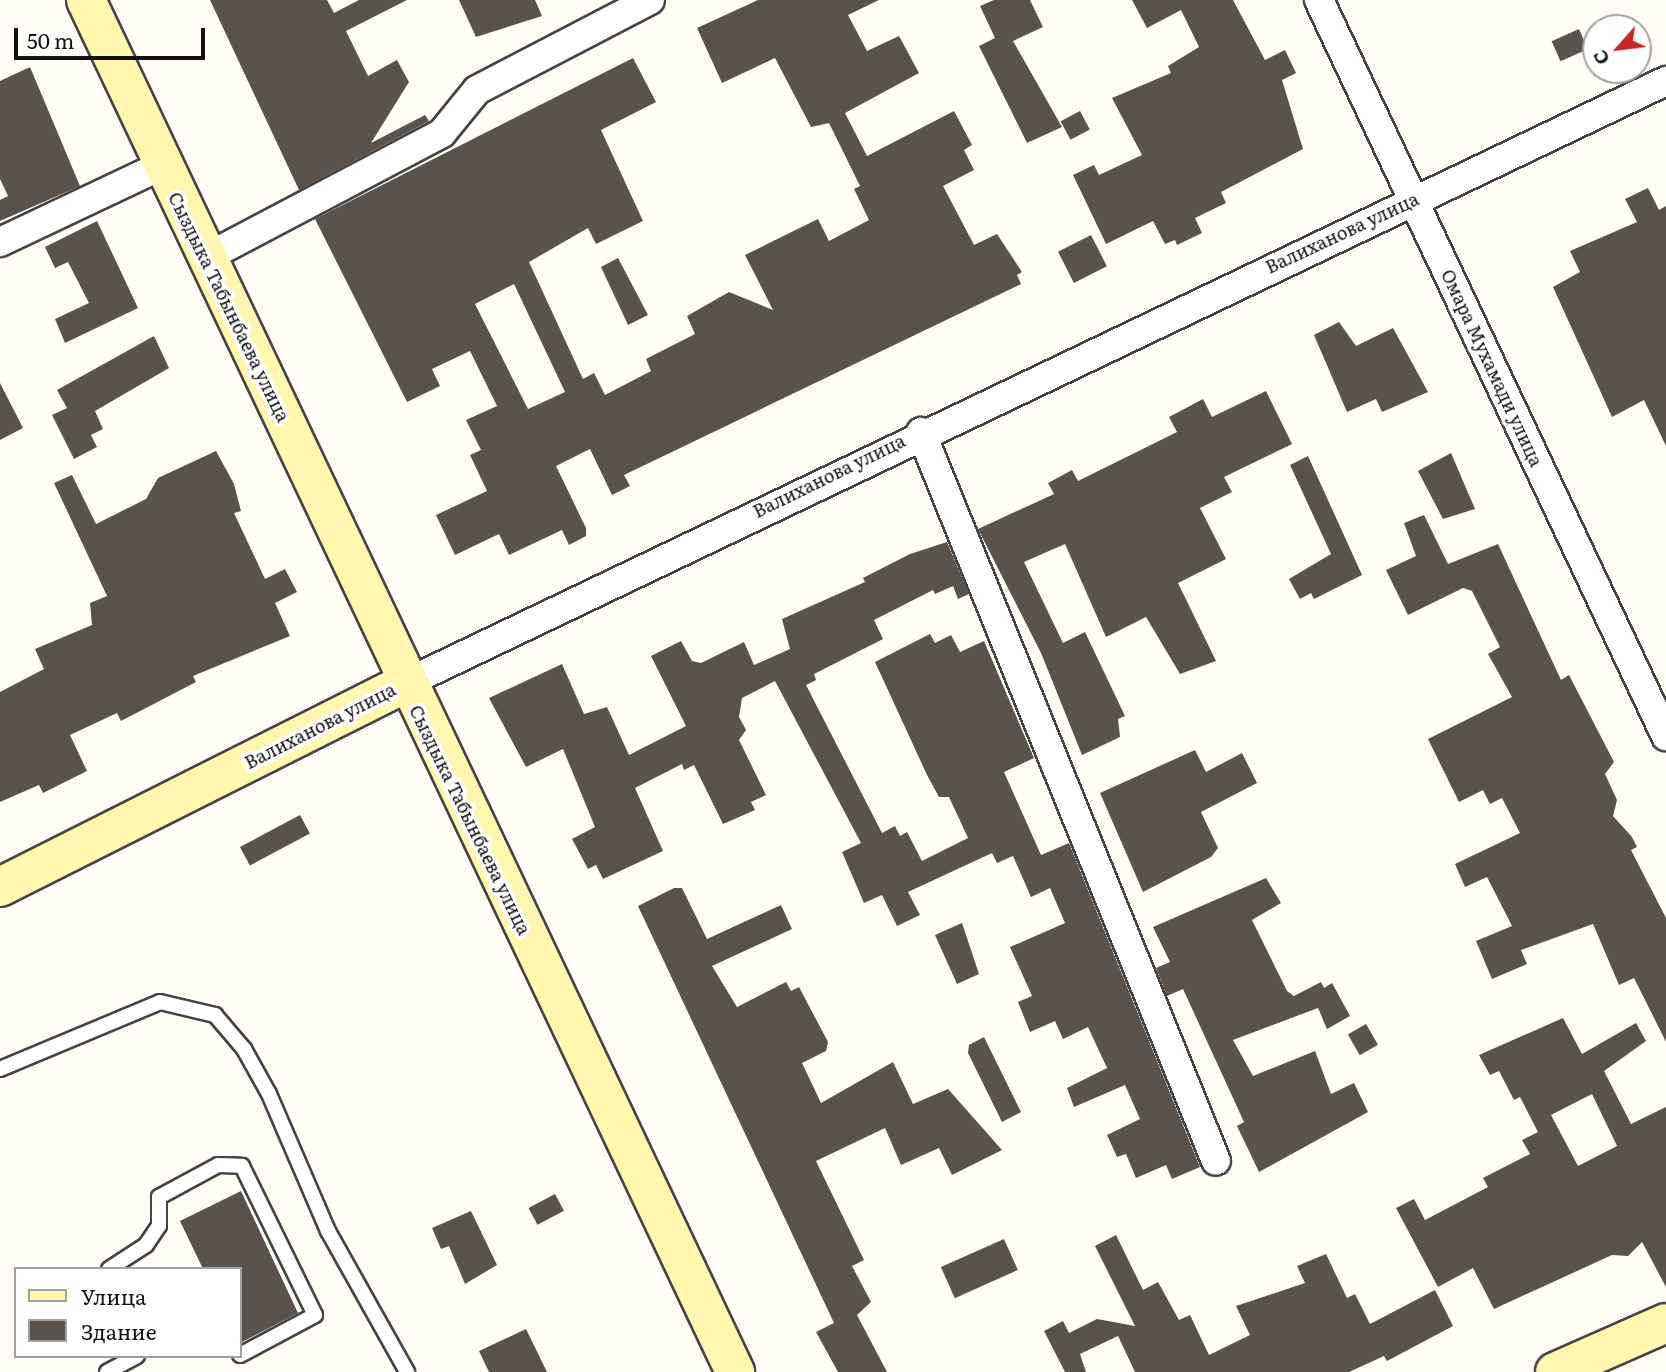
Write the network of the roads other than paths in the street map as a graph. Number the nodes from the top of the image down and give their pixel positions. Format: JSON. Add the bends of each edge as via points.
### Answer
{"nodes":[{"id":1,"x":86,"y":0,"type":"edge"},
{"id":2,"x":650,"y":0,"type":"edge"},
{"id":3,"x":1319,"y":0,"type":"edge"},
{"id":4,"x":1666,"y":81,"type":"edge"},
{"id":5,"x":161,"y":166,"type":"junction"},
{"id":6,"x":1412,"y":200,"type":"junction"},
{"id":7,"x":0,"y":242,"type":"edge"},
{"id":8,"x":209,"y":256,"type":"junction"},
{"id":9,"x":920,"y":432,"type":"junction"},
{"id":10,"x":404,"y":684,"type":"junction"},
{"id":11,"x":1666,"y":736,"type":"edge"},
{"id":12,"x":0,"y":887,"type":"edge"},
{"id":13,"x":0,"y":1069,"type":"edge"},
{"id":14,"x":1216,"y":1161,"type":"dead end"},
{"id":15,"x":112,"y":1267,"type":"edge"},
{"id":16,"x":1666,"y":1324,"type":"edge"},
{"id":17,"x":242,"y":1354,"type":"edge"},
{"id":18,"x":127,"y":1358,"type":"edge"},
{"id":19,"x":107,"y":1372,"type":"edge"},
{"id":20,"x":407,"y":1372,"type":"edge"},
{"id":21,"x":735,"y":1372,"type":"edge"},
{"id":22,"x":1555,"y":1372,"type":"edge"}],
"edges":[{"from":1,"to":5,"type":"street","name":"Сыздыка Табынбаева улица"},
{"from":2,"to":8,"type":"street","via":[[477,90],[442,133]]},
{"from":3,"to":6,"type":"street","name":"Омара Мухамади улица"},
{"from":4,"to":6,"type":"street","name":"Валиханова улица"},
{"from":5,"to":7,"type":"street"},
{"from":5,"to":8,"type":"street","name":"Сыздыка Табынбаева улица"},
{"from":6,"to":9,"type":"street","name":"Валиханова улица"},
{"from":6,"to":11,"type":"street","name":"Омара Мухамади улица"},
{"from":8,"to":10,"type":"street","name":"Сыздыка Табынбаева улица"},
{"from":9,"to":10,"type":"street","name":"Валиханова улица"},
{"from":9,"to":14,"type":"street"},
{"from":10,"to":12,"type":"street","name":"Валиханова улица"},
{"from":10,"to":21,"type":"street","name":"Сыздыка Табынбаева улица"},
{"from":13,"to":20,"type":"lane","via":[[160,1002],[215,1015],[244,1049],[269,1094],[328,1231]]},
{"from":15,"to":17,"type":"lane","via":[[146,1245],[159,1226],[159,1197],[218,1165],[242,1166],[315,1315]]},
{"from":16,"to":22,"type":"street"},
{"from":18,"to":19,"type":"lane"}]}
